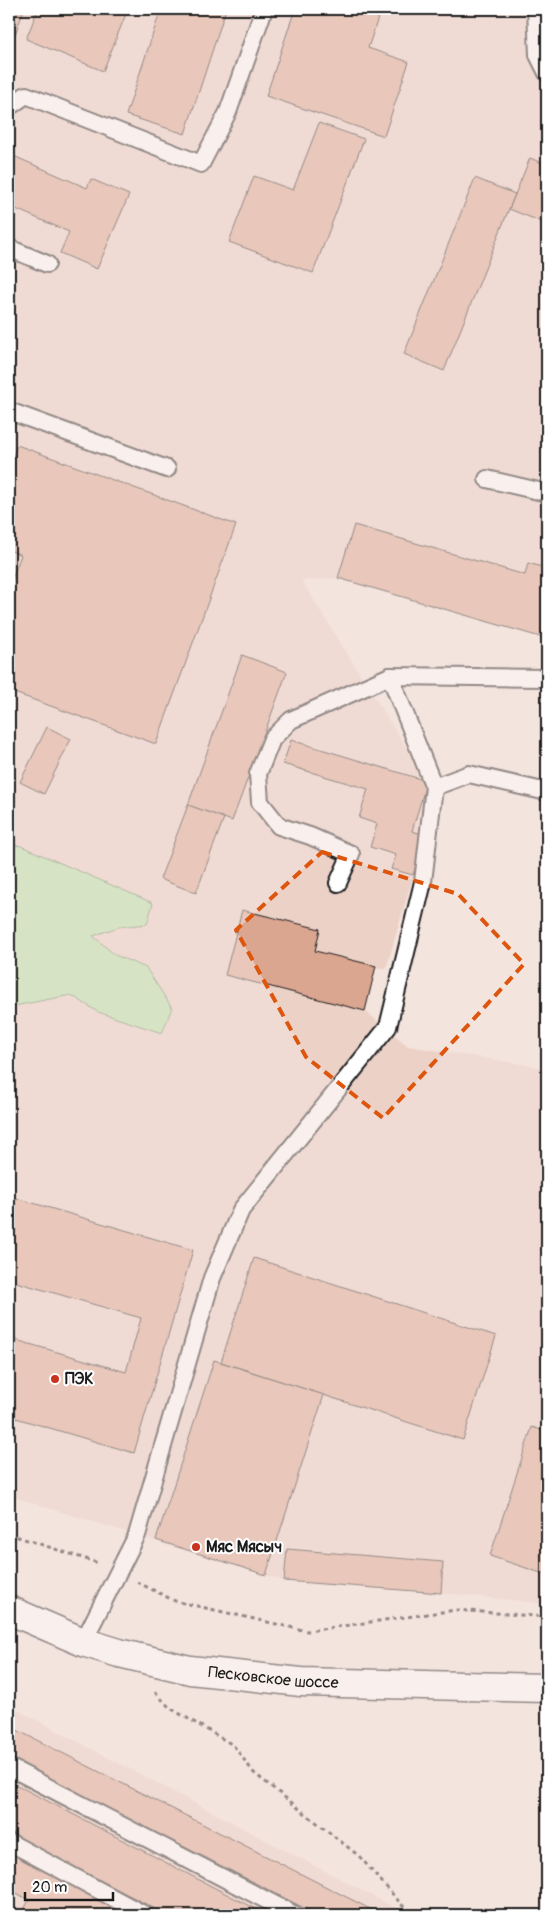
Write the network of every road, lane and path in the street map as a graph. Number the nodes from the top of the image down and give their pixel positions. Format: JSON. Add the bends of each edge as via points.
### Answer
{"nodes":[{"id":1,"x":264,"y":9,"type":"edge"},
{"id":2,"x":536,"y":9,"type":"edge"},
{"id":3,"x":547,"y":73,"type":"edge"},
{"id":4,"x":9,"y":107,"type":"edge"},
{"id":5,"x":9,"y":248,"type":"edge"},
{"id":6,"x":47,"y":264,"type":"dead end"},
{"id":7,"x":9,"y":411,"type":"edge"},
{"id":8,"x":167,"y":469,"type":"dead end"},
{"id":9,"x":487,"y":479,"type":"dead end"},
{"id":10,"x":547,"y":493,"type":"edge"},
{"id":11,"x":390,"y":676,"type":"junction"},
{"id":12,"x":547,"y":678,"type":"edge"},
{"id":13,"x":434,"y":786,"type":"junction"},
{"id":14,"x":547,"y":792,"type":"edge"},
{"id":15,"x":338,"y":883,"type":"dead end"},
{"id":16,"x":9,"y":1534,"type":"edge"},
{"id":17,"x":119,"y":1573,"type":"junction"},
{"id":18,"x":9,"y":1610,"type":"edge"},
{"id":19,"x":547,"y":1616,"type":"edge"},
{"id":20,"x":83,"y":1642,"type":"junction"},
{"id":21,"x":151,"y":1687,"type":"dead end"},
{"id":22,"x":547,"y":1688,"type":"edge"},
{"id":23,"x":9,"y":1767,"type":"edge"},
{"id":24,"x":9,"y":1842,"type":"edge"},
{"id":25,"x":145,"y":1915,"type":"edge"},
{"id":26,"x":295,"y":1915,"type":"edge"},
{"id":27,"x":410,"y":1915,"type":"edge"}],
"edges":[{"from":1,"to":4,"type":"lane","via":[[228,112],[201,164],[26,95]]},
{"from":2,"to":3,"type":"lane","via":[[538,55]]},
{"from":5,"to":6,"type":"lane"},
{"from":7,"to":8,"type":"lane"},
{"from":9,"to":10,"type":"lane"},
{"from":11,"to":12,"type":"lane"},
{"from":11,"to":13,"type":"lane"},
{"from":11,"to":15,"type":"lane","via":[[291,720],[272,739],[258,774],[260,802],[279,826],[351,854]]},
{"from":13,"to":14,"type":"lane","via":[[468,774]]},
{"from":13,"to":17,"type":"lane","via":[[423,882],[388,1027],[241,1210],[212,1278],[137,1535]]},
{"from":16,"to":17,"type":"path","via":[[90,1559]]},
{"from":17,"to":19,"type":"path","via":[[175,1601],[307,1631],[456,1610]]},
{"from":17,"to":20,"type":"lane"},
{"from":18,"to":20,"type":"street","name":"Песковское шоссе"},
{"from":20,"to":22,"type":"street","name":"Песковское шоссе","via":[[190,1670],[301,1682]]},
{"from":21,"to":27,"type":"path","via":[[170,1708],[233,1745],[254,1773],[359,1856]]},
{"from":23,"to":26,"type":"lane"},
{"from":24,"to":25,"type":"lane"}]}
